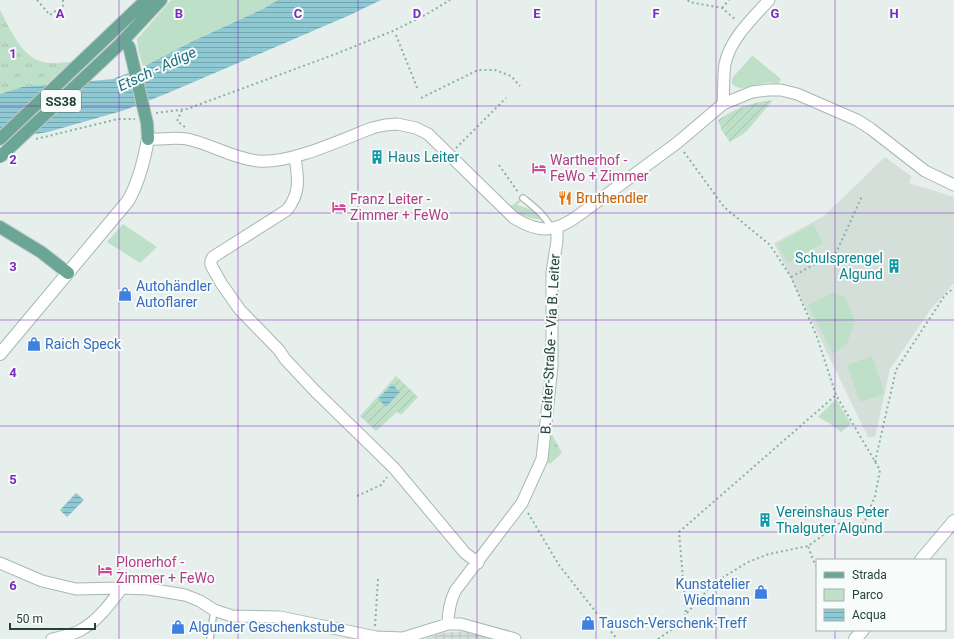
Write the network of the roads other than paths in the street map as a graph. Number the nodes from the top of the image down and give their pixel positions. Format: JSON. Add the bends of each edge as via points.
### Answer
{"nodes":[{"id":1,"x":146,"y":0,"type":"edge"},
{"id":2,"x":161,"y":0,"type":"edge"},
{"id":3,"x":770,"y":0,"type":"edge"},
{"id":4,"x":126,"y":41,"type":"junction"},
{"id":5,"x":723,"y":104,"type":"junction"},
{"id":6,"x":0,"y":139,"type":"edge"},
{"id":7,"x":148,"y":139,"type":"junction"},
{"id":8,"x":295,"y":157,"type":"junction"},
{"id":9,"x":0,"y":158,"type":"edge"},
{"id":10,"x":954,"y":185,"type":"edge"},
{"id":11,"x":522,"y":197,"type":"road end"},
{"id":12,"x":1,"y":228,"type":"edge"},
{"id":13,"x":554,"y":228,"type":"junction"},
{"id":14,"x":68,"y":273,"type":"junction"},
{"id":15,"x":0,"y":354,"type":"edge"},
{"id":16,"x":954,"y":521,"type":"edge"},
{"id":17,"x":922,"y":559,"type":"edge"},
{"id":18,"x":0,"y":563,"type":"edge"},
{"id":19,"x":478,"y":563,"type":"junction"},
{"id":20,"x":122,"y":588,"type":"junction"},
{"id":21,"x":214,"y":610,"type":"junction"},
{"id":22,"x":448,"y":624,"type":"junction"},
{"id":23,"x":862,"y":631,"type":"edge"},
{"id":24,"x":54,"y":639,"type":"edge"},
{"id":25,"x":210,"y":639,"type":"edge"},
{"id":26,"x":515,"y":639,"type":"edge"},
{"id":27,"x":855,"y":639,"type":"edge"}],
"edges":[{"from":1,"to":6,"type":"main road","number":"SS38"},
{"from":2,"to":4,"type":"main road","number":"SS38"},
{"from":3,"to":5,"type":"street","via":[[744,28],[727,57]]},
{"from":4,"to":7,"type":"main road","bridge":true,"via":[[146,119]]},
{"from":4,"to":9,"type":"main road","number":"SS38","bridge":true},
{"from":5,"to":10,"type":"street","via":[[752,92],[781,90],[797,94],[857,120],[925,171]]},
{"from":5,"to":13,"type":"street","via":[[677,143],[574,220]]},
{"from":7,"to":8,"type":"street","via":[[190,140],[233,156],[258,161]]},
{"from":7,"to":14,"type":"main road","via":[[143,165],[128,201]]},
{"from":8,"to":13,"type":"street","via":[[372,128],[407,125],[424,131],[514,218],[526,225]]},
{"from":8,"to":19,"type":"street","via":[[298,179],[296,194],[287,210],[213,257],[211,265],[240,310],[315,391],[394,468],[465,553]]},
{"from":11,"to":13,"type":"lane","via":[[541,212]]},
{"from":12,"to":14,"type":"main road","via":[[41,252]]},
{"from":13,"to":19,"type":"street","name":"B. Leiter-Straße - Via B. Leiter","via":[[558,235],[552,272],[552,366],[542,459],[522,503]]},
{"from":14,"to":15,"type":"main road"},
{"from":16,"to":17,"type":"main road"},
{"from":18,"to":20,"type":"street","via":[[42,581],[76,589]]},
{"from":19,"to":22,"type":"street","name":"B. Leiter-Straße - Via B. Leiter","via":[[455,591],[448,611]]},
{"from":20,"to":21,"type":"street","via":[[185,595]]},
{"from":20,"to":24,"type":"street","via":[[106,609],[86,627]]},
{"from":21,"to":22,"type":"street","via":[[232,616],[280,617],[374,636],[403,638]]},
{"from":21,"to":25,"type":"lane"},
{"from":22,"to":26,"type":"street","via":[[461,624]]},
{"from":23,"to":27,"type":"main road"}]}
